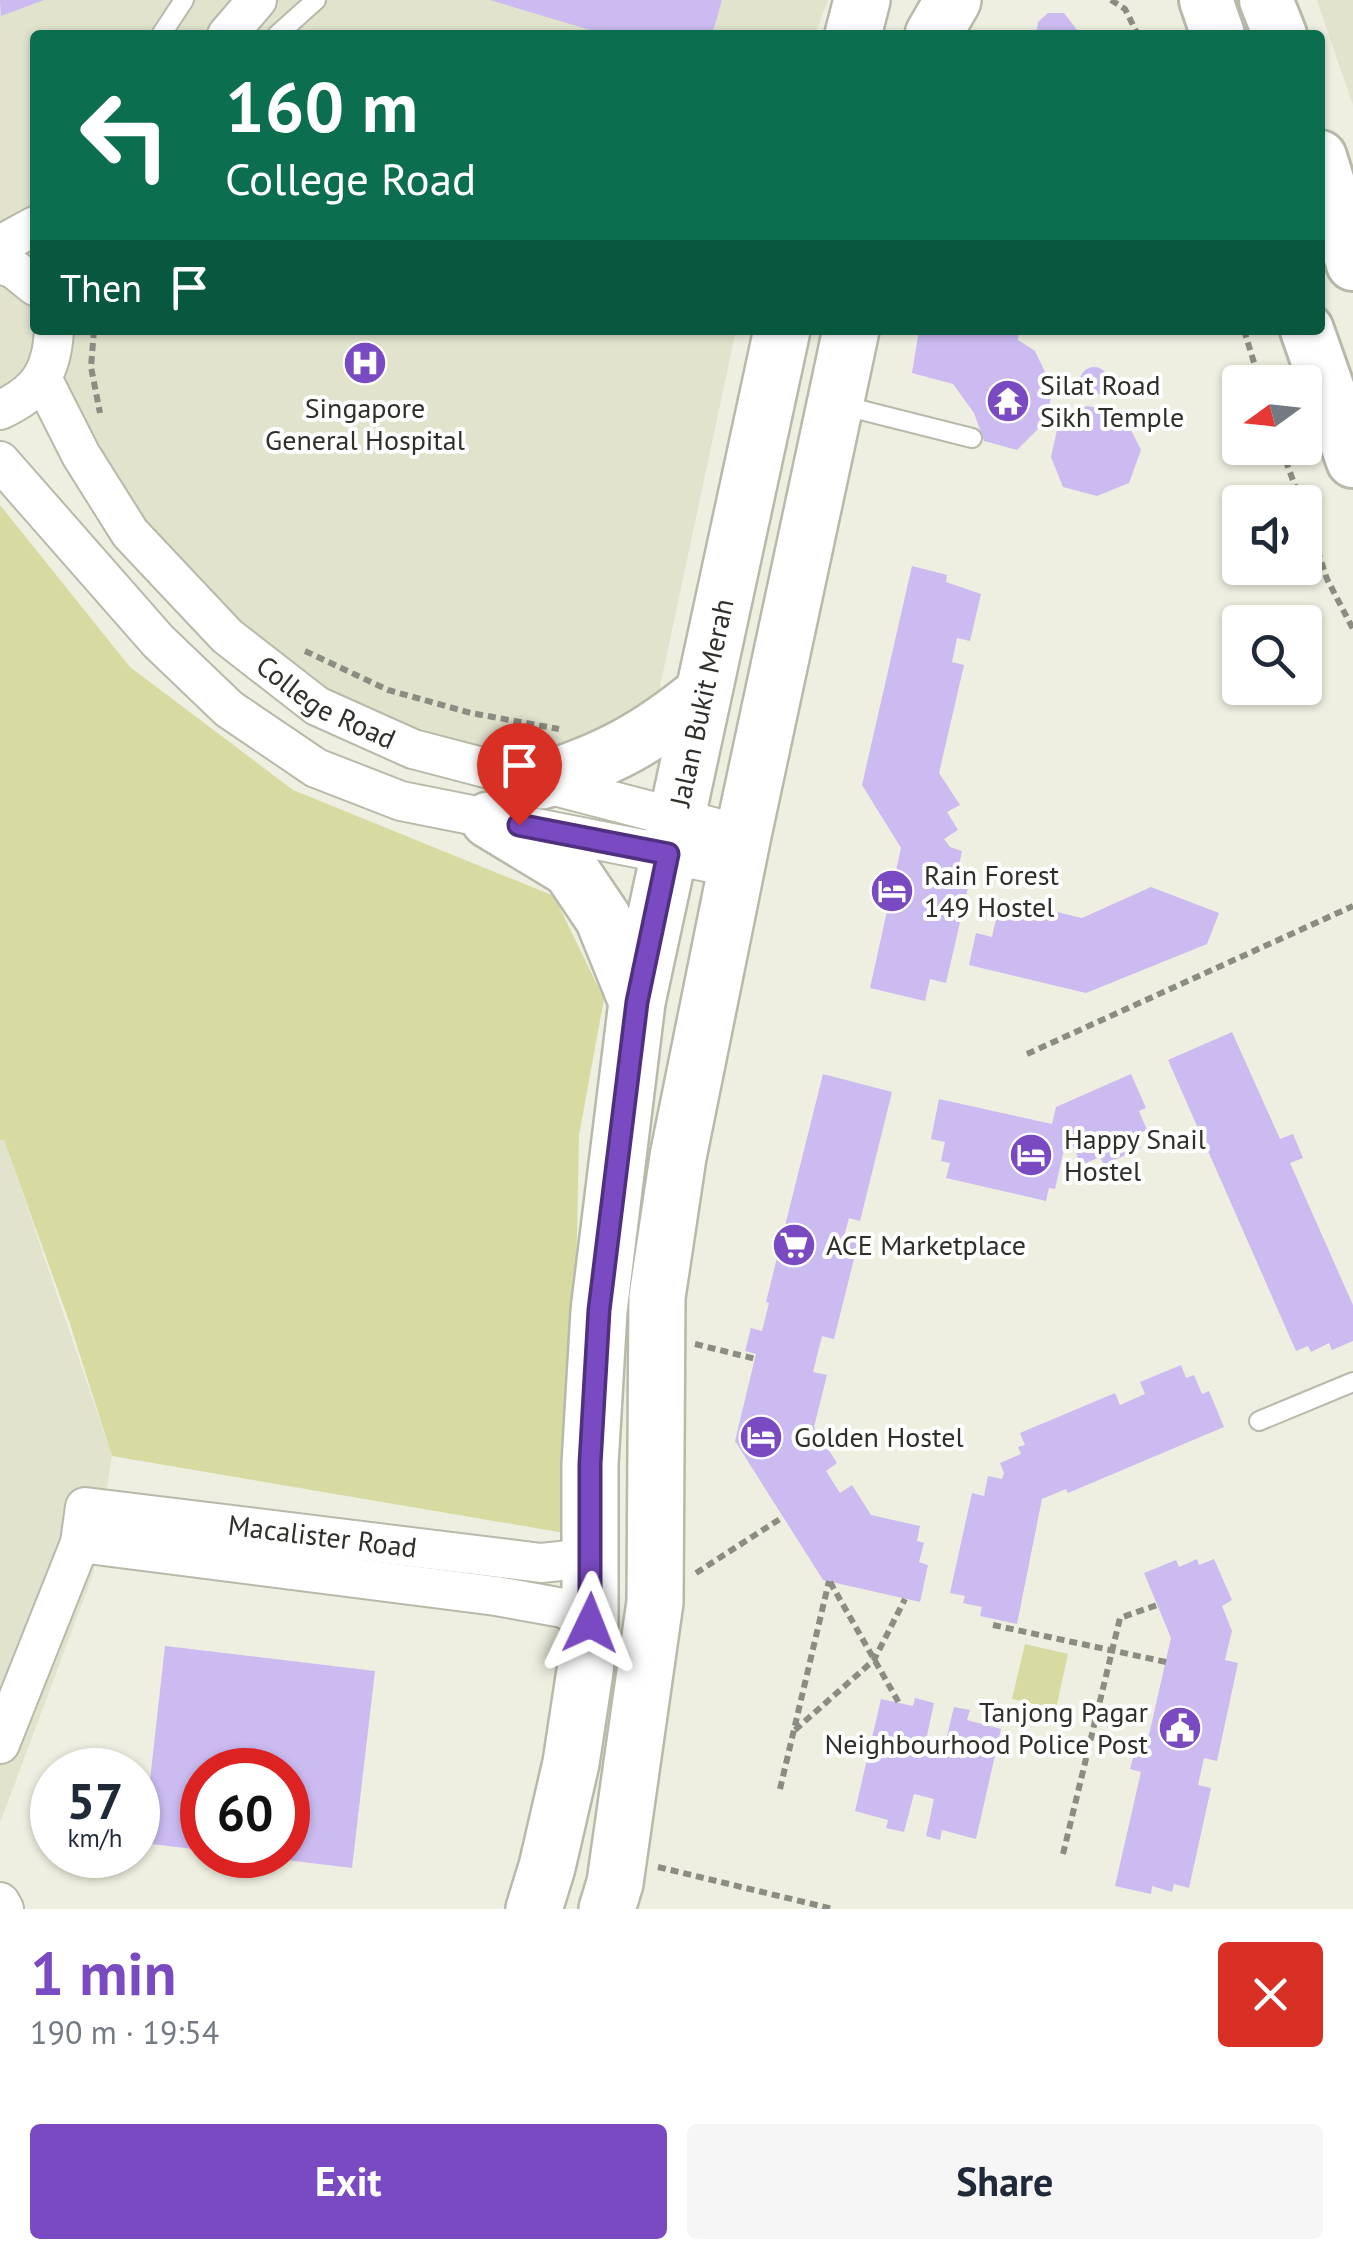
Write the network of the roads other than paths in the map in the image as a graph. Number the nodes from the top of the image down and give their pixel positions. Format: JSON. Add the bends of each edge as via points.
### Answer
{"nodes":[{"id":1,"x":184,"y":0,"type":"edge"},
{"id":2,"x":258,"y":0,"type":"edge"},
{"id":3,"x":316,"y":0,"type":"edge"},
{"id":4,"x":862,"y":0,"type":"edge"},
{"id":5,"x":925,"y":0,"type":"edge"},
{"id":6,"x":953,"y":0,"type":"edge"},
{"id":7,"x":1206,"y":0,"type":"edge"},
{"id":8,"x":1266,"y":0,"type":"edge"},
{"id":9,"x":163,"y":30,"type":"edge"},
{"id":10,"x":231,"y":30,"type":"edge"},
{"id":11,"x":283,"y":30,"type":"edge"},
{"id":12,"x":853,"y":30,"type":"edge"},
{"id":13,"x":917,"y":30,"type":"edge"},
{"id":14,"x":937,"y":30,"type":"edge"},
{"id":15,"x":1216,"y":30,"type":"edge"},
{"id":16,"x":1278,"y":30,"type":"edge"},
{"id":17,"x":1325,"y":174,"type":"edge"},
{"id":18,"x":30,"y":229,"type":"edge"},
{"id":19,"x":0,"y":245,"type":"edge"},
{"id":20,"x":0,"y":264,"type":"edge"},
{"id":21,"x":1353,"y":264,"type":"edge"},
{"id":22,"x":30,"y":282,"type":"edge"},
{"id":23,"x":54,"y":335,"type":"edge"},
{"id":24,"x":781,"y":335,"type":"edge"},
{"id":25,"x":850,"y":335,"type":"edge"},
{"id":26,"x":1308,"y":335,"type":"edge"},
{"id":27,"x":42,"y":378,"type":"junction"},
{"id":28,"x":836,"y":404,"type":"junction"},
{"id":29,"x":0,"y":410,"type":"edge"},
{"id":30,"x":972,"y":438,"type":"dead end"},
{"id":31,"x":1353,"y":460,"type":"edge"},
{"id":32,"x":0,"y":461,"type":"edge"},
{"id":33,"x":702,"y":694,"type":"junction"},
{"id":34,"x":541,"y":781,"type":"junction"},
{"id":35,"x":489,"y":820,"type":"junction"},
{"id":36,"x":671,"y":836,"type":"junction"},
{"id":37,"x":740,"y":852,"type":"junction"},
{"id":38,"x":637,"y":1002,"type":"junction"},
{"id":39,"x":1353,"y":1382,"type":"edge"},
{"id":40,"x":1259,"y":1421,"type":"dead end"},
{"id":41,"x":83,"y":1525,"type":"junction"},
{"id":42,"x":592,"y":1541,"type":"junction"},
{"id":43,"x":590,"y":1623,"type":"junction"},
{"id":44,"x":2,"y":1730,"type":"edge"},
{"id":45,"x":0,"y":1902,"type":"edge"},
{"id":46,"x":4,"y":1909,"type":"edge"},
{"id":47,"x":534,"y":1909,"type":"edge"},
{"id":48,"x":607,"y":1909,"type":"edge"}],
"edges":[{"from":1,"to":9,"type":"lane"},
{"from":2,"to":10,"type":"street"},
{"from":3,"to":11,"type":"lane"},
{"from":4,"to":12,"type":"main road"},
{"from":5,"to":13,"type":"main road"},
{"from":6,"to":14,"type":"main road"},
{"from":7,"to":15,"type":"main road"},
{"from":8,"to":16,"type":"main road"},
{"from":17,"to":21,"type":"main road"},
{"from":18,"to":19,"type":"street"},
{"from":20,"to":22,"type":"street"},
{"from":23,"to":27,"type":"street"},
{"from":24,"to":33,"type":"main road","name":"Jalan Bukit Merah"},
{"from":25,"to":28,"type":"main road"},
{"from":26,"to":31,"type":"main road"},
{"from":27,"to":29,"type":"street","via":[[23,399]]},
{"from":27,"to":34,"type":"street","name":"College Road","via":[[130,533],[227,636],[317,706],[413,749]]},
{"from":28,"to":30,"type":"lane"},
{"from":28,"to":37,"type":"main road"},
{"from":32,"to":35,"type":"street","name":"College Road","via":[[158,641],[230,709],[316,768],[401,801]]},
{"from":33,"to":34,"type":"main road","via":[[638,742]]},
{"from":33,"to":36,"type":"main road","name":"Jalan Bukit Merah"},
{"from":34,"to":36,"type":"street","name":"College Road"},
{"from":35,"to":36,"type":"street","name":"College Road","via":[[610,840]]},
{"from":35,"to":38,"type":"main road","via":[[570,869],[603,918]]},
{"from":36,"to":37,"type":"street","name":"College Road"},
{"from":36,"to":38,"type":"main road","name":"Jalan Bukit Merah"},
{"from":37,"to":48,"type":"main road","via":[[678,1157],[657,1297],[655,1602]]},
{"from":38,"to":42,"type":"main road","name":"Jalan Bukit Merah","via":[[599,1310]]},
{"from":39,"to":40,"type":"lane"},
{"from":41,"to":42,"type":"street","name":"Macalister Road","via":[[541,1563],[570,1560]]},
{"from":41,"to":43,"type":"street","name":"Macalister Road","via":[[564,1608]]},
{"from":41,"to":44,"type":"street"},
{"from":42,"to":43,"type":"main road","name":"Jalan Bukit Merah"},
{"from":43,"to":47,"type":"main road","name":"Jalan Bukit Merah","via":[[571,1763]]},
{"from":45,"to":46,"type":"street"}]}
